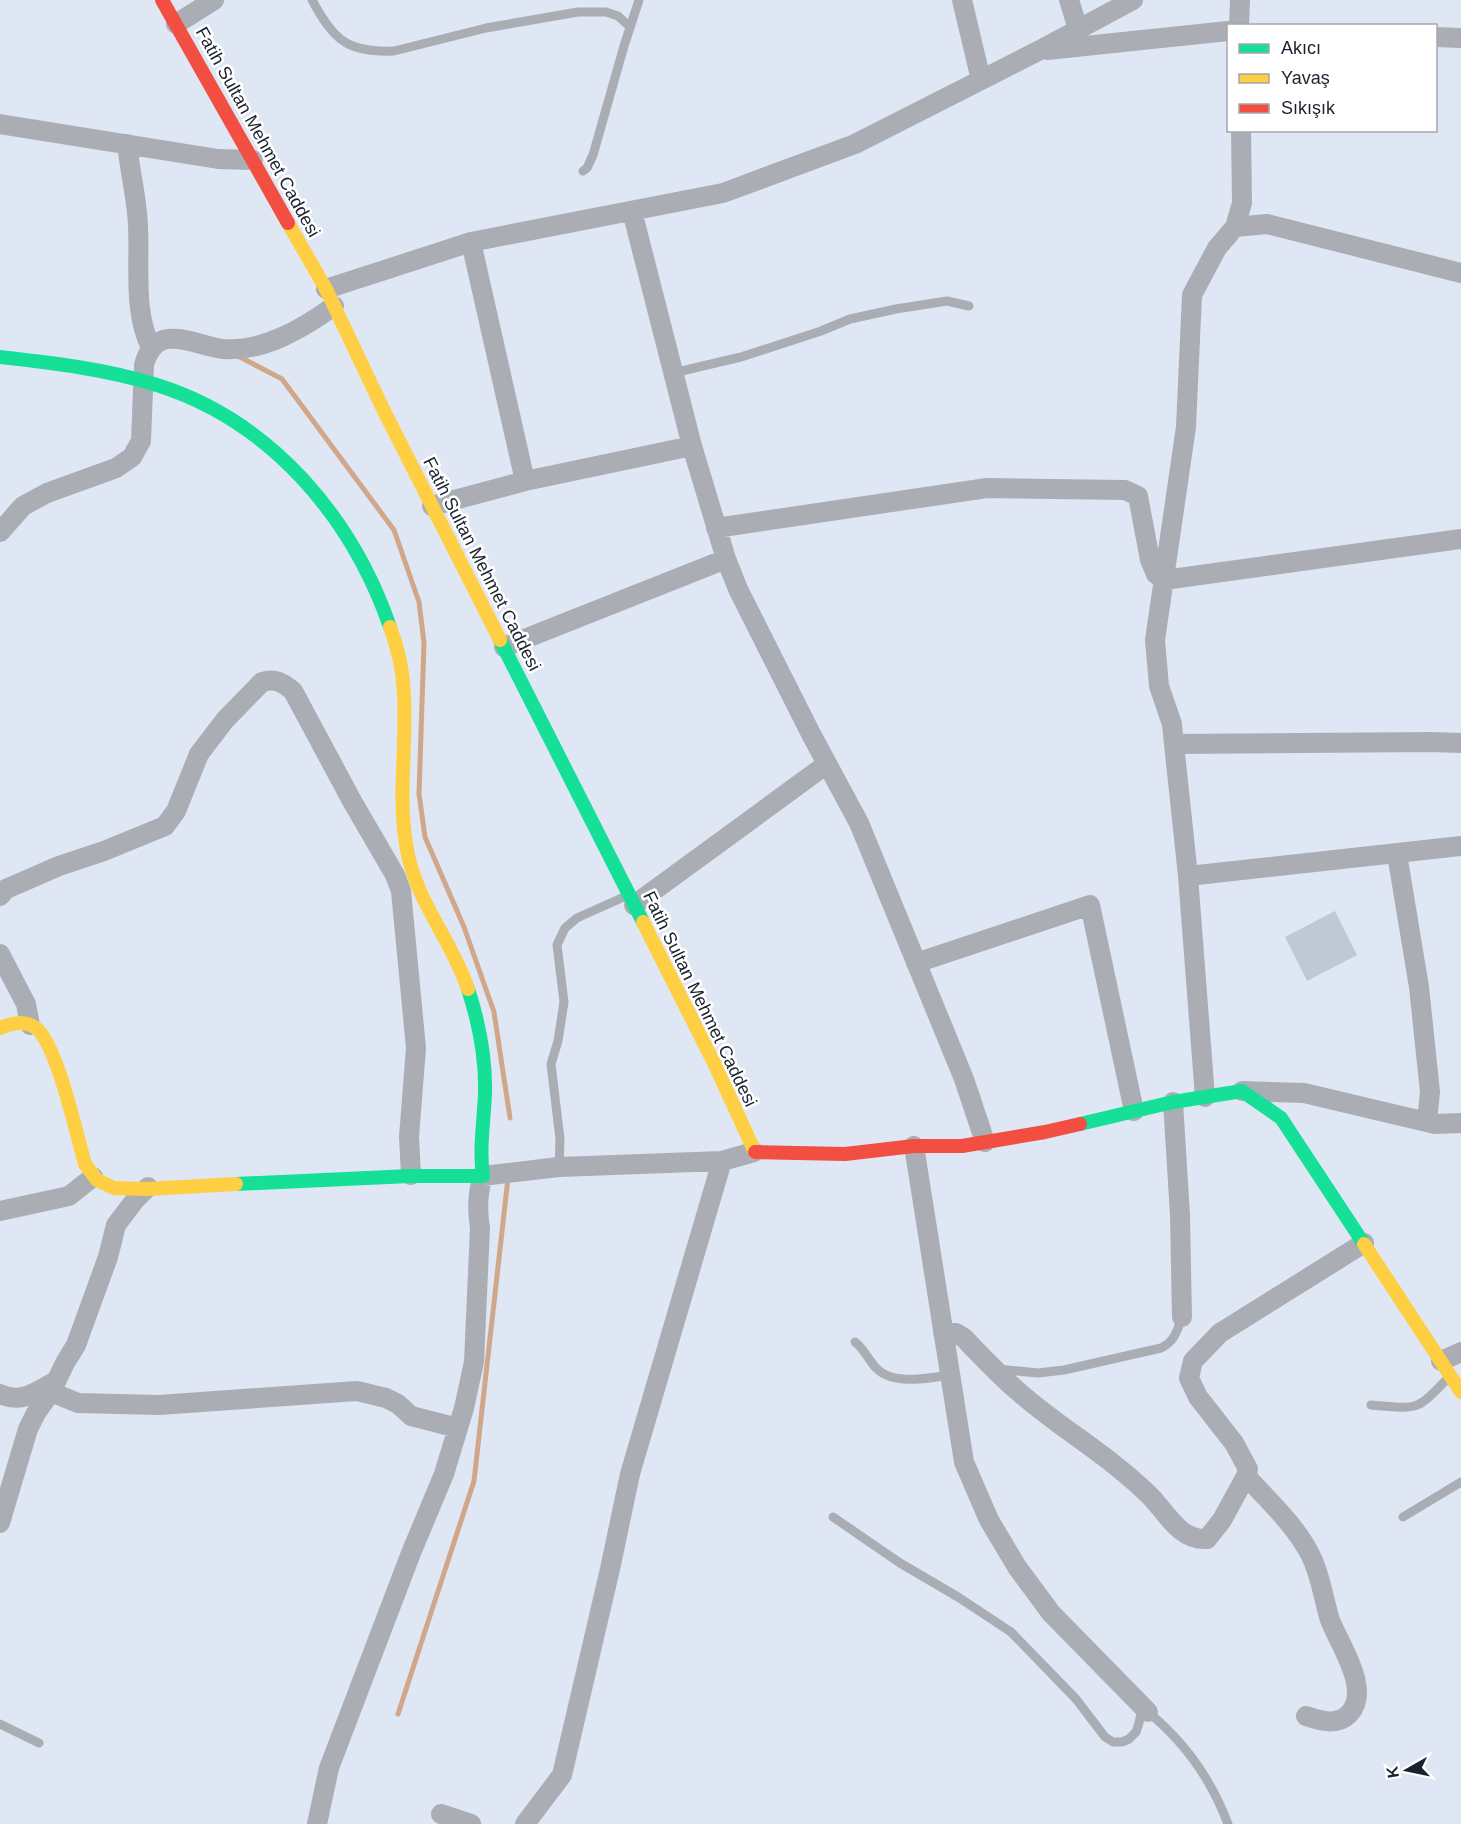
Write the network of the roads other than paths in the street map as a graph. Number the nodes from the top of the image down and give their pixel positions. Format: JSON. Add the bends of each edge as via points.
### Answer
{"nodes":[{"id":1,"x":162,"y":0,"type":"edge"},
{"id":2,"x":214,"y":0,"type":"edge"},
{"id":3,"x":312,"y":0,"type":"edge"},
{"id":4,"x":639,"y":0,"type":"edge"},
{"id":5,"x":962,"y":0,"type":"edge"},
{"id":6,"x":1069,"y":0,"type":"edge"},
{"id":7,"x":1133,"y":0,"type":"edge"},
{"id":8,"x":1240,"y":0,"type":"edge"},
{"id":9,"x":176,"y":24,"type":"junction"},
{"id":10,"x":1239,"y":24,"type":"edge"},
{"id":11,"x":630,"y":27,"type":"junction"},
{"id":12,"x":1078,"y":29,"type":"junction"},
{"id":13,"x":1227,"y":31,"type":"edge"},
{"id":14,"x":1437,"y":37,"type":"edge"},
{"id":15,"x":1461,"y":38,"type":"edge"},
{"id":16,"x":1038,"y":51,"type":"junction"},
{"id":17,"x":981,"y":80,"type":"junction"},
{"id":18,"x":0,"y":124,"type":"edge"},
{"id":19,"x":1241,"y":132,"type":"edge"},
{"id":20,"x":127,"y":144,"type":"junction"},
{"id":21,"x":253,"y":160,"type":"junction"},
{"id":22,"x":583,"y":171,"type":"dead end"},
{"id":23,"x":632,"y":211,"type":"junction"},
{"id":24,"x":1235,"y":227,"type":"junction"},
{"id":25,"x":471,"y":242,"type":"junction"},
{"id":26,"x":1461,"y":273,"type":"edge"},
{"id":27,"x":330,"y":298,"type":"junction"},
{"id":28,"x":969,"y":306,"type":"dead end"},
{"id":29,"x":152,"y":348,"type":"junction"},
{"id":30,"x":0,"y":357,"type":"edge"},
{"id":31,"x":673,"y":373,"type":"junction"},
{"id":32,"x":143,"y":381,"type":"junction"},
{"id":33,"x":692,"y":446,"type":"junction"},
{"id":34,"x":525,"y":481,"type":"junction"},
{"id":35,"x":432,"y":506,"type":"junction"},
{"id":36,"x":716,"y":528,"type":"junction"},
{"id":37,"x":0,"y":532,"type":"edge"},
{"id":38,"x":1461,"y":539,"type":"edge"},
{"id":39,"x":726,"y":559,"type":"junction"},
{"id":40,"x":1164,"y":580,"type":"junction"},
{"id":41,"x":504,"y":647,"type":"junction"},
{"id":42,"x":1461,"y":743,"type":"edge"},
{"id":43,"x":1174,"y":744,"type":"junction"},
{"id":44,"x":827,"y":764,"type":"junction"},
{"id":45,"x":1461,"y":846,"type":"edge"},
{"id":46,"x":1397,"y":854,"type":"junction"},
{"id":47,"x":1188,"y":876,"type":"junction"},
{"id":48,"x":0,"y":896,"type":"edge"},
{"id":49,"x":632,"y":900,"type":"junction"},
{"id":50,"x":0,"y":954,"type":"edge"},
{"id":51,"x":916,"y":963,"type":"junction"},
{"id":52,"x":30,"y":1025,"type":"junction"},
{"id":53,"x":0,"y":1028,"type":"edge"},
{"id":54,"x":1242,"y":1091,"type":"junction"},
{"id":55,"x":1205,"y":1097,"type":"junction"},
{"id":56,"x":1173,"y":1102,"type":"junction"},
{"id":57,"x":1134,"y":1112,"type":"junction"},
{"id":58,"x":1427,"y":1122,"type":"junction"},
{"id":59,"x":1461,"y":1123,"type":"edge"},
{"id":60,"x":985,"y":1142,"type":"junction"},
{"id":61,"x":914,"y":1146,"type":"junction"},
{"id":62,"x":754,"y":1152,"type":"junction"},
{"id":63,"x":722,"y":1161,"type":"junction"},
{"id":64,"x":559,"y":1167,"type":"junction"},
{"id":65,"x":411,"y":1175,"type":"junction"},
{"id":66,"x":483,"y":1176,"type":"junction"},
{"id":67,"x":93,"y":1177,"type":"junction"},
{"id":68,"x":148,"y":1187,"type":"junction"},
{"id":69,"x":0,"y":1212,"type":"edge"},
{"id":70,"x":1364,"y":1243,"type":"junction"},
{"id":71,"x":1182,"y":1317,"type":"joint"},
{"id":72,"x":943,"y":1334,"type":"junction"},
{"id":73,"x":855,"y":1342,"type":"dead end"},
{"id":74,"x":1461,"y":1352,"type":"edge"},
{"id":75,"x":1446,"y":1368,"type":"junction"},
{"id":76,"x":995,"y":1369,"type":"junction"},
{"id":77,"x":950,"y":1375,"type":"junction"},
{"id":78,"x":54,"y":1386,"type":"junction"},
{"id":79,"x":1461,"y":1392,"type":"edge"},
{"id":80,"x":0,"y":1394,"type":"edge"},
{"id":81,"x":1371,"y":1405,"type":"dead end"},
{"id":82,"x":458,"y":1428,"type":"junction"},
{"id":83,"x":1246,"y":1476,"type":"junction"},
{"id":84,"x":1461,"y":1482,"type":"edge"},
{"id":85,"x":833,"y":1517,"type":"dead end"},
{"id":86,"x":1403,"y":1517,"type":"dead end"},
{"id":87,"x":0,"y":1523,"type":"edge"},
{"id":88,"x":1145,"y":1710,"type":"junction"},
{"id":89,"x":1306,"y":1716,"type":"dead end"},
{"id":90,"x":0,"y":1724,"type":"edge"},
{"id":91,"x":39,"y":1743,"type":"dead end"},
{"id":92,"x":441,"y":1814,"type":"dead end"},
{"id":93,"x":317,"y":1824,"type":"edge"},
{"id":94,"x":471,"y":1824,"type":"edge"},
{"id":95,"x":525,"y":1824,"type":"edge"},
{"id":96,"x":1228,"y":1824,"type":"edge"}],
"edges":[{"from":1,"to":9,"type":"street","name":"Fatih Sultan Mehmet Caddesi"},
{"from":2,"to":9,"type":"street"},
{"from":3,"to":11,"type":"lane","via":[[340,41],[364,50],[394,51],[486,28],[578,12],[606,12]]},
{"from":4,"to":11,"type":"lane"},
{"from":5,"to":17,"type":"street"},
{"from":6,"to":12,"type":"street"},
{"from":7,"to":12,"type":"street"},
{"from":8,"to":10,"type":"street"},
{"from":9,"to":21,"type":"street","name":"Fatih Sultan Mehmet Caddesi"},
{"from":11,"to":22,"type":"lane","via":[[594,155]]},
{"from":12,"to":16,"type":"street"},
{"from":13,"to":16,"type":"street"},
{"from":14,"to":15,"type":"street"},
{"from":16,"to":17,"type":"street"},
{"from":17,"to":23,"type":"street","via":[[844,148],[723,193]]},
{"from":18,"to":20,"type":"street"},
{"from":19,"to":24,"type":"street","via":[[1242,203]]},
{"from":20,"to":21,"type":"street","via":[[218,159]]},
{"from":20,"to":29,"type":"street","via":[[138,224],[140,318]]},
{"from":21,"to":27,"type":"street","name":"Fatih Sultan Mehmet Caddesi"},
{"from":23,"to":25,"type":"street"},
{"from":23,"to":31,"type":"street"},
{"from":24,"to":26,"type":"street","via":[[1267,224]]},
{"from":24,"to":40,"type":"street","via":[[1217,248],[1192,295],[1186,427]]},
{"from":25,"to":27,"type":"street"},
{"from":25,"to":34,"type":"street"},
{"from":27,"to":29,"type":"street","via":[[296,330],[252,347],[223,349],[167,339]]},
{"from":27,"to":35,"type":"street","name":"Fatih Sultan Mehmet Caddesi"},
{"from":28,"to":31,"type":"lane","via":[[947,301],[850,319],[741,357]]},
{"from":29,"to":32,"type":"street"},
{"from":30,"to":32,"type":"street","via":[[119,373]]},
{"from":31,"to":33,"type":"street"},
{"from":32,"to":37,"type":"street","via":[[141,441],[132,457],[116,468],[23,506]]},
{"from":32,"to":66,"type":"street","via":[[216,408],[281,455],[333,515],[362,562],[386,613],[404,689],[401,781],[410,867],[426,906],[461,969],[482,1042]]},
{"from":33,"to":34,"type":"street"},
{"from":33,"to":36,"type":"street"},
{"from":34,"to":35,"type":"street"},
{"from":35,"to":41,"type":"street","name":"Fatih Sultan Mehmet Caddesi"},
{"from":36,"to":39,"type":"street"},
{"from":36,"to":40,"type":"street","via":[[987,488],[1125,490],[1138,496],[1150,560],[1156,574]]},
{"from":38,"to":40,"type":"street"},
{"from":39,"to":41,"type":"street"},
{"from":39,"to":44,"type":"street"},
{"from":40,"to":43,"type":"street","via":[[1155,640],[1159,686],[1172,724]]},
{"from":41,"to":49,"type":"street","name":"Fatih Sultan Mehmet Caddesi"},
{"from":42,"to":43,"type":"street"},
{"from":43,"to":47,"type":"street"},
{"from":44,"to":49,"type":"street"},
{"from":44,"to":51,"type":"street","via":[[859,823]]},
{"from":45,"to":46,"type":"street"},
{"from":46,"to":47,"type":"street"},
{"from":46,"to":58,"type":"street","via":[[1419,987],[1430,1092]]},
{"from":47,"to":55,"type":"street"},
{"from":48,"to":65,"type":"street","via":[[6,889],[60,866],[165,826],[176,811],[199,754],[225,720],[262,682],[283,683],[293,691],[401,891],[416,1048],[409,1137]]},
{"from":49,"to":62,"type":"street","name":"Fatih Sultan Mehmet Caddesi"},
{"from":49,"to":64,"type":"lane","via":[[577,918],[565,928],[557,945],[564,1002],[551,1064],[560,1139]]},
{"from":50,"to":52,"type":"street","via":[[26,1004]]},
{"from":51,"to":57,"type":"street","via":[[1090,905]]},
{"from":51,"to":60,"type":"street"},
{"from":52,"to":53,"type":"street","via":[[11,1023]]},
{"from":52,"to":67,"type":"street","via":[[43,1035],[85,1164]]},
{"from":54,"to":55,"type":"street"},
{"from":54,"to":58,"type":"street","via":[[1304,1093]]},
{"from":54,"to":70,"type":"street","via":[[1281,1118]]},
{"from":55,"to":56,"type":"street"},
{"from":56,"to":57,"type":"street"},
{"from":56,"to":71,"type":"street"},
{"from":57,"to":60,"type":"street"},
{"from":58,"to":59,"type":"street"},
{"from":60,"to":61,"type":"street"},
{"from":61,"to":62,"type":"street","via":[[845,1154]]},
{"from":61,"to":72,"type":"street"},
{"from":62,"to":63,"type":"street"},
{"from":63,"to":64,"type":"street"},
{"from":63,"to":95,"type":"street","via":[[630,1474],[562,1775]]},
{"from":64,"to":66,"type":"street"},
{"from":65,"to":66,"type":"street"},
{"from":65,"to":68,"type":"street"},
{"from":66,"to":82,"type":"street","via":[[478,1189],[474,1362]]},
{"from":67,"to":68,"type":"street","via":[[114,1188]]},
{"from":67,"to":69,"type":"street","via":[[69,1196]]},
{"from":68,"to":78,"type":"street","via":[[116,1225],[76,1345]]},
{"from":70,"to":75,"type":"street"},
{"from":70,"to":83,"type":"street","via":[[1221,1333],[1192,1361],[1189,1377],[1198,1397],[1234,1443],[1247,1465]]},
{"from":71,"to":76,"type":"lane","via":[[1176,1336],[1161,1348],[1064,1370],[1038,1373]]},
{"from":72,"to":76,"type":"street","via":[[956,1333],[964,1338]]},
{"from":72,"to":77,"type":"street"},
{"from":73,"to":77,"type":"lane","via":[[881,1373],[894,1378]]},
{"from":74,"to":75,"type":"street"},
{"from":75,"to":79,"type":"street"},
{"from":75,"to":81,"type":"lane","via":[[1419,1406],[1406,1409]]},
{"from":76,"to":83,"type":"street","via":[[1020,1393],[1126,1474],[1174,1524],[1193,1538],[1206,1539],[1213,1533]]},
{"from":77,"to":88,"type":"street","via":[[964,1462],[989,1520],[1051,1613]]},
{"from":78,"to":80,"type":"street","via":[[29,1396]]},
{"from":78,"to":82,"type":"street","via":[[78,1403],[159,1405],[357,1391],[386,1398],[411,1416]]},
{"from":78,"to":87,"type":"street","via":[[28,1429]]},
{"from":82,"to":93,"type":"street","via":[[444,1474],[328,1768]]},
{"from":83,"to":89,"type":"street","via":[[1310,1554],[1331,1622],[1353,1668],[1357,1697],[1353,1710],[1335,1722]]},
{"from":84,"to":86,"type":"lane"},
{"from":85,"to":88,"type":"lane","via":[[1011,1632],[1113,1742],[1129,1739]]},
{"from":88,"to":96,"type":"lane","via":[[1198,1763]]},
{"from":90,"to":91,"type":"lane"},
{"from":92,"to":94,"type":"street"}]}
